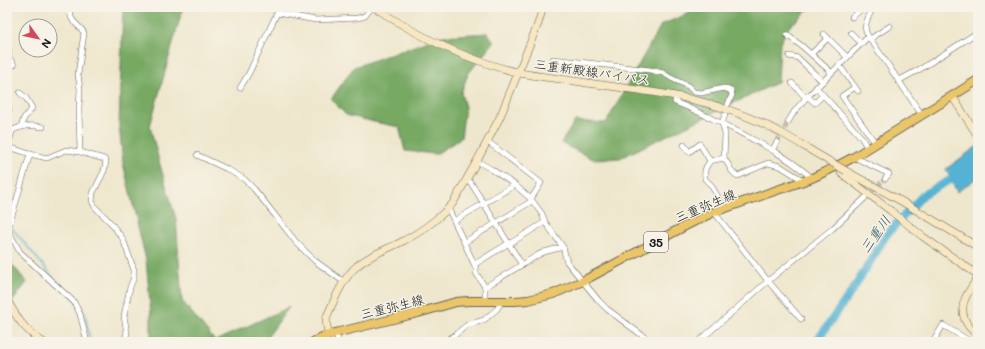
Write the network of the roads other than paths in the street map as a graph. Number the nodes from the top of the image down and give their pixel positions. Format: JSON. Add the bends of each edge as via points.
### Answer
{"nodes":[{"id":1,"x":70,"y":7,"type":"edge"},
{"id":2,"x":544,"y":7,"type":"edge"},
{"id":3,"x":864,"y":7,"type":"edge"},
{"id":4,"x":882,"y":7,"type":"edge"},
{"id":5,"x":372,"y":8,"type":"edge"},
{"id":6,"x":872,"y":9,"type":"edge"},
{"id":7,"x":852,"y":17,"type":"dead end"},
{"id":8,"x":890,"y":26,"type":"dead end"},
{"id":9,"x":978,"y":32,"type":"edge"},
{"id":10,"x":851,"y":33,"type":"dead end"},
{"id":11,"x":787,"y":35,"type":"dead end"},
{"id":12,"x":869,"y":38,"type":"junction"},
{"id":13,"x":861,"y":43,"type":"junction"},
{"id":14,"x":7,"y":49,"type":"edge"},
{"id":15,"x":811,"y":54,"type":"junction"},
{"id":16,"x":789,"y":56,"type":"dead end"},
{"id":17,"x":846,"y":57,"type":"junction"},
{"id":18,"x":553,"y":60,"type":"dead end"},
{"id":19,"x":14,"y":65,"type":"dead end"},
{"id":20,"x":839,"y":65,"type":"junction"},
{"id":21,"x":519,"y":72,"type":"junction"},
{"id":22,"x":831,"y":72,"type":"junction"},
{"id":23,"x":978,"y":80,"type":"edge"},
{"id":24,"x":822,"y":81,"type":"junction"},
{"id":25,"x":898,"y":81,"type":"junction"},
{"id":26,"x":792,"y":83,"type":"dead end"},
{"id":27,"x":816,"y":87,"type":"junction"},
{"id":28,"x":240,"y":88,"type":"dead end"},
{"id":29,"x":20,"y":93,"type":"dead end"},
{"id":30,"x":824,"y":95,"type":"junction"},
{"id":31,"x":676,"y":96,"type":"junction"},
{"id":32,"x":952,"y":96,"type":"junction"},
{"id":33,"x":807,"y":97,"type":"junction"},
{"id":34,"x":728,"y":104,"type":"dead end"},
{"id":35,"x":724,"y":115,"type":"dead end"},
{"id":36,"x":922,"y":115,"type":"junction"},
{"id":37,"x":788,"y":122,"type":"tunnel mouth"},
{"id":38,"x":722,"y":123,"type":"junction"},
{"id":39,"x":22,"y":127,"type":"junction"},
{"id":40,"x":43,"y":127,"type":"dead end"},
{"id":41,"x":9,"y":130,"type":"edge"},
{"id":42,"x":978,"y":136,"type":"edge"},
{"id":43,"x":487,"y":141,"type":"junction"},
{"id":44,"x":777,"y":142,"type":"tunnel mouth"},
{"id":45,"x":876,"y":144,"type":"junction"},
{"id":46,"x":684,"y":146,"type":"dead end"},
{"id":47,"x":868,"y":149,"type":"junction"},
{"id":48,"x":772,"y":150,"type":"junction"},
{"id":49,"x":80,"y":152,"type":"junction"},
{"id":50,"x":30,"y":154,"type":"junction"},
{"id":51,"x":197,"y":155,"type":"dead end"},
{"id":52,"x":854,"y":157,"type":"junction"},
{"id":53,"x":724,"y":158,"type":"junction"},
{"id":54,"x":477,"y":161,"type":"junction"},
{"id":55,"x":710,"y":161,"type":"junction"},
{"id":56,"x":843,"y":172,"type":"junction"},
{"id":57,"x":467,"y":179,"type":"junction"},
{"id":58,"x":808,"y":179,"type":"junction"},
{"id":59,"x":885,"y":179,"type":"dead end"},
{"id":60,"x":514,"y":185,"type":"junction"},
{"id":61,"x":865,"y":198,"type":"tunnel mouth"},
{"id":62,"x":531,"y":200,"type":"junction"},
{"id":63,"x":484,"y":203,"type":"junction"},
{"id":64,"x":448,"y":208,"type":"junction"},
{"id":65,"x":725,"y":208,"type":"junction"},
{"id":66,"x":714,"y":212,"type":"junction"},
{"id":67,"x":454,"y":221,"type":"junction"},
{"id":68,"x":545,"y":222,"type":"junction"},
{"id":69,"x":496,"y":223,"type":"junction"},
{"id":70,"x":465,"y":242,"type":"junction"},
{"id":71,"x":509,"y":244,"type":"junction"},
{"id":72,"x":564,"y":247,"type":"junction"},
{"id":73,"x":978,"y":247,"type":"edge"},
{"id":74,"x":475,"y":264,"type":"junction"},
{"id":75,"x":522,"y":265,"type":"junction"},
{"id":76,"x":978,"y":276,"type":"edge"},
{"id":77,"x":583,"y":281,"type":"junction"},
{"id":78,"x":768,"y":281,"type":"junction"},
{"id":79,"x":344,"y":282,"type":"junction"},
{"id":80,"x":485,"y":287,"type":"junction"},
{"id":81,"x":7,"y":300,"type":"edge"},
{"id":82,"x":484,"y":301,"type":"junction"},
{"id":83,"x":502,"y":301,"type":"junction"},
{"id":84,"x":801,"y":320,"type":"dead end"},
{"id":85,"x":332,"y":334,"type":"junction"},
{"id":86,"x":978,"y":335,"type":"edge"},
{"id":87,"x":43,"y":342,"type":"edge"},
{"id":88,"x":87,"y":342,"type":"edge"},
{"id":89,"x":124,"y":342,"type":"edge"},
{"id":90,"x":313,"y":342,"type":"edge"},
{"id":91,"x":339,"y":342,"type":"edge"},
{"id":92,"x":444,"y":342,"type":"edge"},
{"id":93,"x":651,"y":342,"type":"edge"},
{"id":94,"x":698,"y":342,"type":"edge"},
{"id":95,"x":933,"y":342,"type":"edge"},
{"id":96,"x":971,"y":342,"type":"edge"}],
"edges":[{"from":1,"to":49,"type":"street","via":[[73,20],[84,33],[78,74]]},
{"from":2,"to":21,"type":"main road"},
{"from":3,"to":7,"type":"street"},
{"from":4,"to":6,"type":"street"},
{"from":5,"to":21,"type":"main road","name":"三重新殿線バイパス","via":[[457,53]]},
{"from":5,"to":28,"type":"street","via":[[358,18],[324,20],[277,13]]},
{"from":6,"to":12,"type":"street","via":[[865,24]]},
{"from":8,"to":12,"type":"street"},
{"from":9,"to":25,"type":"street"},
{"from":10,"to":13,"type":"street"},
{"from":11,"to":15,"type":"street"},
{"from":12,"to":13,"type":"street"},
{"from":12,"to":25,"type":"street"},
{"from":13,"to":17,"type":"street"},
{"from":14,"to":19,"type":"street"},
{"from":15,"to":17,"type":"street","via":[[826,36]]},
{"from":15,"to":22,"type":"street"},
{"from":16,"to":24,"type":"street","via":[[798,58]]},
{"from":17,"to":20,"type":"street"},
{"from":18,"to":34,"type":"street","via":[[650,70],[663,73],[694,92],[724,88],[732,95]]},
{"from":20,"to":22,"type":"street"},
{"from":20,"to":45,"type":"street","via":[[856,89],[842,96]]},
{"from":21,"to":31,"type":"main road","name":"三重新殿線バイパス"},
{"from":21,"to":43,"type":"main road"},
{"from":22,"to":24,"type":"street"},
{"from":23,"to":32,"type":"main road","name":"三重弥生線","number":"35"},
{"from":24,"to":27,"type":"street"},
{"from":25,"to":36,"type":"street"},
{"from":26,"to":33,"type":"street"},
{"from":27,"to":30,"type":"street"},
{"from":27,"to":33,"type":"street"},
{"from":29,"to":39,"type":"street","via":[[32,108],[24,118]]},
{"from":30,"to":33,"type":"street","via":[[815,103]]},
{"from":30,"to":47,"type":"street","via":[[861,136]]},
{"from":31,"to":38,"type":"street","via":[[675,102]]},
{"from":31,"to":56,"type":"main road","name":"三重新殿線バイパス","via":[[706,102],[752,119],[780,132]]},
{"from":32,"to":36,"type":"main road","name":"三重弥生線","number":"35"},
{"from":32,"to":42,"type":"main road"},
{"from":33,"to":37,"type":"street"},
{"from":35,"to":38,"type":"street"},
{"from":36,"to":45,"type":"main road","name":"三重弥生線","number":"35"},
{"from":38,"to":48,"type":"street"},
{"from":38,"to":53,"type":"street","via":[[725,134]]},
{"from":39,"to":40,"type":"street"},
{"from":39,"to":41,"type":"street"},
{"from":41,"to":50,"type":"street","via":[[12,132],[9,147]]},
{"from":43,"to":54,"type":"main road"},
{"from":43,"to":62,"type":"street","via":[[541,183]]},
{"from":44,"to":48,"type":"street"},
{"from":45,"to":47,"type":"main road","name":"三重弥生線","number":"35"},
{"from":46,"to":55,"type":"street","via":[[690,152],[700,144]]},
{"from":47,"to":52,"type":"main road","name":"三重弥生線","number":"35"},
{"from":48,"to":58,"type":"street","via":[[804,170]]},
{"from":49,"to":50,"type":"street","via":[[66,150],[47,158]]},
{"from":49,"to":89,"type":"street","via":[[104,158],[106,162],[92,201],[123,239],[134,270],[124,316],[127,333]]},
{"from":50,"to":88,"type":"street","via":[[8,230],[20,252],[74,302]]},
{"from":51,"to":79,"type":"street","via":[[244,179],[296,242],[315,261]]},
{"from":52,"to":58,"type":"main road","name":"三重弥生線","number":"35"},
{"from":52,"to":59,"type":"street","via":[[889,174]]},
{"from":53,"to":55,"type":"street"},
{"from":53,"to":58,"type":"street","via":[[735,176],[768,163]]},
{"from":54,"to":57,"type":"main road"},
{"from":54,"to":60,"type":"street"},
{"from":55,"to":65,"type":"street","via":[[705,167],[705,179],[711,184]]},
{"from":56,"to":73,"type":"main road","name":"三重新殿線バイパス","via":[[901,201]]},
{"from":56,"to":76,"type":"main road","name":"三重新殿線バイパス","via":[[922,236]]},
{"from":57,"to":63,"type":"street"},
{"from":57,"to":64,"type":"main road"},
{"from":58,"to":65,"type":"main road","name":"三重弥生線","number":"35"},
{"from":60,"to":62,"type":"street"},
{"from":60,"to":63,"type":"street"},
{"from":61,"to":78,"type":"street"},
{"from":62,"to":68,"type":"street"},
{"from":62,"to":69,"type":"street"},
{"from":63,"to":67,"type":"street"},
{"from":63,"to":69,"type":"street"},
{"from":64,"to":67,"type":"street"},
{"from":64,"to":79,"type":"main road","via":[[417,234],[369,257],[350,273]]},
{"from":65,"to":66,"type":"main road","name":"三重弥生線","number":"35"},
{"from":66,"to":77,"type":"main road","name":"三重弥生線","number":"35"},
{"from":66,"to":78,"type":"street"},
{"from":67,"to":70,"type":"street"},
{"from":68,"to":71,"type":"street"},
{"from":68,"to":72,"type":"street"},
{"from":69,"to":70,"type":"street"},
{"from":69,"to":71,"type":"street"},
{"from":70,"to":74,"type":"street"},
{"from":71,"to":74,"type":"street"},
{"from":71,"to":75,"type":"street"},
{"from":72,"to":75,"type":"street","via":[[544,252]]},
{"from":72,"to":77,"type":"street","via":[[567,262]]},
{"from":74,"to":80,"type":"street","via":[[476,273]]},
{"from":75,"to":80,"type":"street"},
{"from":76,"to":86,"type":"main road","via":[[966,297],[963,310],[966,322]]},
{"from":77,"to":83,"type":"main road","name":"三重弥生線","number":"35","via":[[553,294],[528,300]]},
{"from":77,"to":93,"type":"street","via":[[599,302]]},
{"from":78,"to":84,"type":"street"},
{"from":78,"to":94,"type":"street"},
{"from":79,"to":85,"type":"main road","via":[[327,316],[326,326]]},
{"from":80,"to":82,"type":"street"},
{"from":81,"to":87,"type":"main road","via":[[19,321],[33,336]]},
{"from":82,"to":83,"type":"main road","name":"三重弥生線","number":"35"},
{"from":82,"to":85,"type":"main road","name":"三重弥生線","number":"35","via":[[456,302]]},
{"from":83,"to":92,"type":"street","via":[[484,320],[467,325]]},
{"from":85,"to":90,"type":"main road","name":"三重弥生線","number":"35"},
{"from":85,"to":91,"type":"street"},
{"from":95,"to":96,"type":"street","via":[[943,325]]}]}
